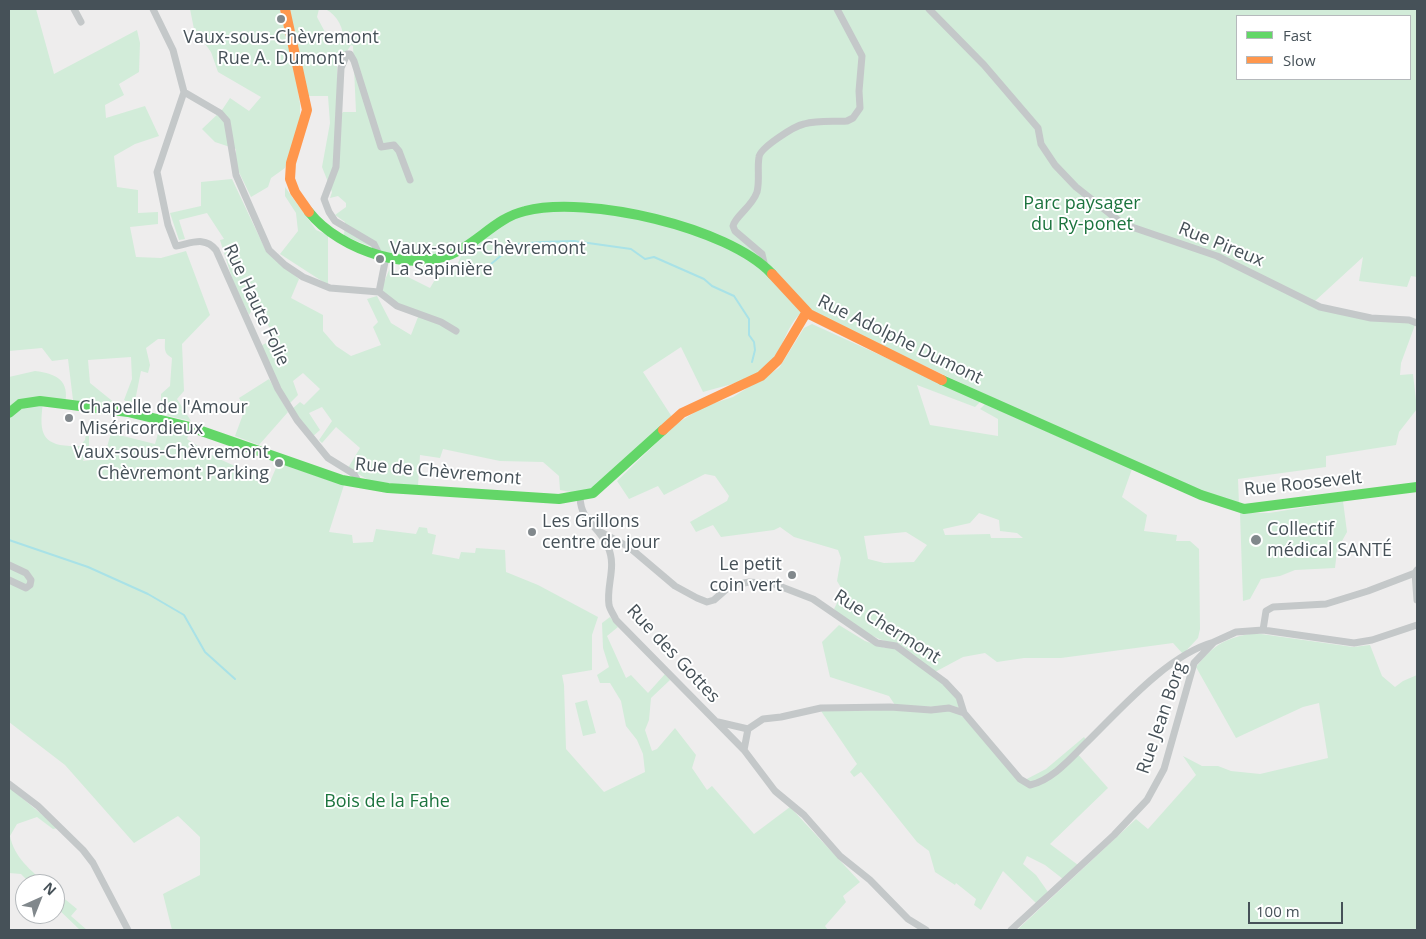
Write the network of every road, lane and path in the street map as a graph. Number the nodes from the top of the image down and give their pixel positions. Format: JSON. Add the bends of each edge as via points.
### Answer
{"nodes":[{"id":1,"x":74,"y":9,"type":"edge"},
{"id":2,"x":153,"y":9,"type":"edge"},
{"id":3,"x":285,"y":9,"type":"edge"},
{"id":4,"x":837,"y":9,"type":"edge"},
{"id":5,"x":929,"y":9,"type":"edge"},
{"id":6,"x":81,"y":22,"type":"dead end"},
{"id":7,"x":184,"y":92,"type":"junction"},
{"id":8,"x":410,"y":180,"type":"dead end"},
{"id":9,"x":383,"y":255,"type":"junction"},
{"id":10,"x":765,"y":266,"type":"junction"},
{"id":11,"x":379,"y":292,"type":"junction"},
{"id":12,"x":806,"y":313,"type":"junction"},
{"id":13,"x":1417,"y":323,"type":"edge"},
{"id":14,"x":456,"y":331,"type":"dead end"},
{"id":15,"x":9,"y":413,"type":"edge"},
{"id":16,"x":1139,"y":468,"type":"joint"},
{"id":17,"x":359,"y":483,"type":"junction"},
{"id":18,"x":1417,"y":487,"type":"edge"},
{"id":19,"x":580,"y":497,"type":"junction"},
{"id":20,"x":598,"y":530,"type":"junction"},
{"id":21,"x":9,"y":565,"type":"edge"},
{"id":22,"x":1416,"y":572,"type":"edge"},
{"id":23,"x":9,"y":580,"type":"edge"},
{"id":24,"x":1417,"y":600,"type":"edge"},
{"id":25,"x":1417,"y":624,"type":"edge"},
{"id":26,"x":1263,"y":630,"type":"junction"},
{"id":27,"x":1214,"y":642,"type":"junction"},
{"id":28,"x":1185,"y":654,"type":"junction"},
{"id":29,"x":1194,"y":663,"type":"junction"},
{"id":30,"x":964,"y":713,"type":"junction"},
{"id":31,"x":715,"y":721,"type":"junction"},
{"id":32,"x":748,"y":729,"type":"junction"},
{"id":33,"x":744,"y":750,"type":"junction"},
{"id":34,"x":9,"y":784,"type":"edge"},
{"id":35,"x":128,"y":930,"type":"edge"},
{"id":36,"x":926,"y":930,"type":"edge"},
{"id":37,"x":1011,"y":930,"type":"edge"}],
"edges":[{"from":1,"to":6,"type":"street"},
{"from":2,"to":7,"type":"street","via":[[173,50]]},
{"from":3,"to":9,"type":"main road","name":"Rue Adolphe Dumont","via":[[307,110],[291,165],[290,180],[313,219],[321,226]]},
{"from":4,"to":10,"type":"street","via":[[862,56],[860,108],[847,121],[797,126],[762,150],[760,176],[752,203],[733,226],[762,254]]},
{"from":5,"to":13,"type":"street","name":"Rue Pireux","via":[[984,65],[1038,128],[1041,144],[1055,165],[1076,187],[1123,224],[1217,256],[1320,307],[1371,318]]},
{"from":7,"to":11,"type":"street","via":[[220,113],[227,121],[232,162],[270,250],[285,265],[317,283],[330,288]]},
{"from":7,"to":17,"type":"street","name":"Rue Haute Folie","via":[[158,172],[168,225],[176,246],[204,241],[211,243],[278,389],[297,420],[328,458],[354,474]]},
{"from":8,"to":9,"type":"street","name":"Rue Adolphe Dumont","via":[[394,145],[381,147],[354,61],[347,54],[341,68],[336,167],[324,198],[335,221],[374,244]]},
{"from":9,"to":10,"type":"main road","name":"Rue Adolphe Dumont","via":[[410,264],[436,260],[459,251],[517,212],[565,207],[615,211],[647,218],[738,249]]},
{"from":9,"to":11,"type":"street"},
{"from":10,"to":12,"type":"main road","name":"Rue Adolphe Dumont"},
{"from":11,"to":14,"type":"street","via":[[396,306],[441,322]]},
{"from":12,"to":16,"type":"main road","name":"Rue Adolphe Dumont","via":[[901,362]]},
{"from":12,"to":19,"type":"main road","name":"Rue de Chèvremont","via":[[771,368],[761,376],[682,413],[602,487]]},
{"from":15,"to":17,"type":"main road","name":"Rue de Chèvremont","via":[[20,404],[40,400],[128,412],[190,427],[301,467]]},
{"from":16,"to":18,"type":"main road","name":"Rue Roosevelt","via":[[1244,510]]},
{"from":17,"to":19,"type":"main road","name":"Rue de Chèvremont","via":[[460,494],[559,499]]},
{"from":19,"to":20,"type":"street","name":"Rue des Gottes","via":[[582,515]]},
{"from":20,"to":30,"type":"street","name":"Rue Chermont","via":[[629,547],[675,586],[707,602],[730,586],[749,582],[774,584],[813,599],[877,643],[896,646],[946,682],[959,697]]},
{"from":20,"to":31,"type":"street","name":"Rue des Gottes","via":[[608,547],[613,566],[609,606],[616,620]]},
{"from":21,"to":23,"type":"street","via":[[26,572],[31,580],[26,588]]},
{"from":22,"to":24,"type":"street"},
{"from":22,"to":26,"type":"street","via":[[1368,592],[1326,604],[1273,607],[1266,611]]},
{"from":25,"to":26,"type":"street","name":"Rue Jean Borg","via":[[1354,643]]},
{"from":26,"to":27,"type":"street","name":"Rue Jean Borg","via":[[1236,632]]},
{"from":27,"to":28,"type":"street"},
{"from":27,"to":29,"type":"street","name":"Rue Jean Borg"},
{"from":28,"to":29,"type":"street"},
{"from":28,"to":30,"type":"street","via":[[1146,684],[1072,757],[1041,782],[1030,785],[1020,779]]},
{"from":29,"to":37,"type":"street","name":"Rue Jean Borg","via":[[1164,769],[1147,800]]},
{"from":30,"to":32,"type":"street","via":[[949,708],[821,708],[762,719]]},
{"from":31,"to":32,"type":"street","name":"Rue des Gottes"},
{"from":31,"to":33,"type":"street","name":"Rue des Gottes"},
{"from":32,"to":33,"type":"street"},
{"from":33,"to":36,"type":"street","name":"Rue des Gottes","via":[[775,791],[804,815],[840,856],[870,880],[908,919]]},
{"from":34,"to":35,"type":"street","via":[[38,806],[83,850]]}]}
